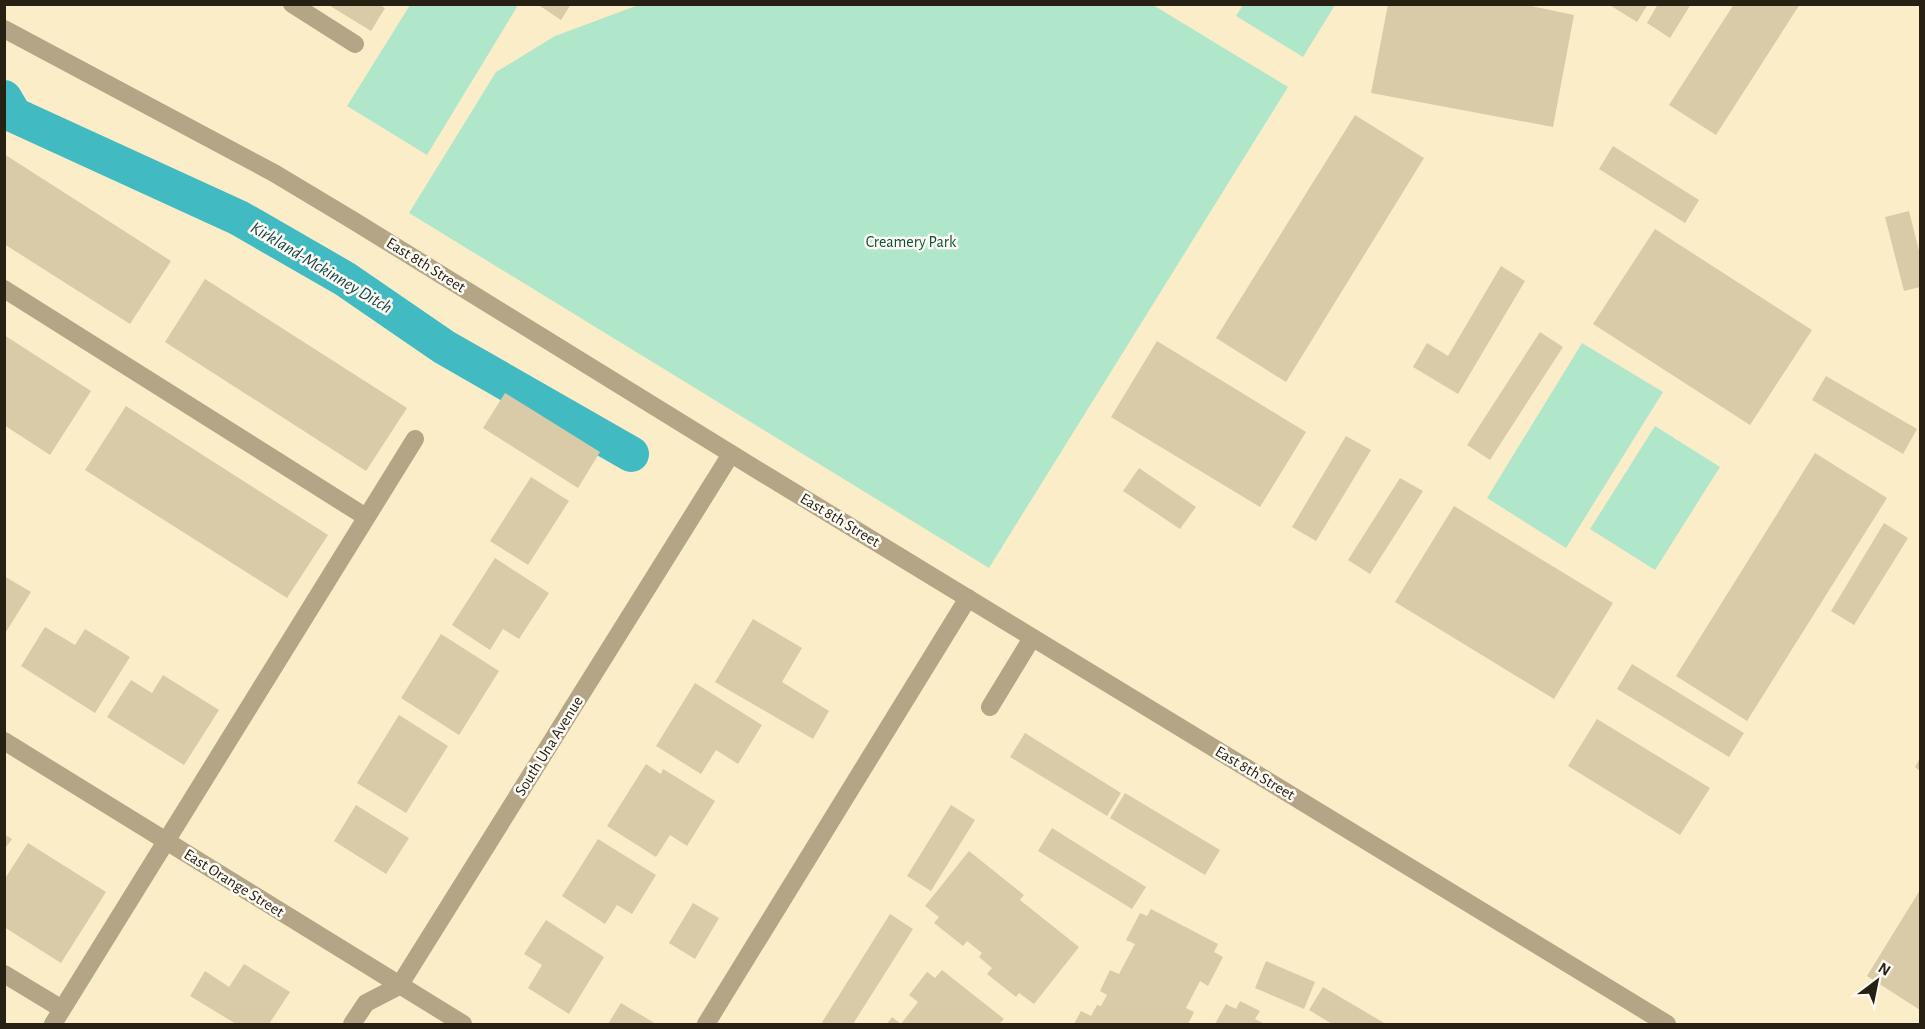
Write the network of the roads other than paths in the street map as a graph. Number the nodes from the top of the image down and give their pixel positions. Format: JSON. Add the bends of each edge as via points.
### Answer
{"nodes":[{"id":1,"x":292,"y":4,"type":"edge"},
{"id":2,"x":4,"y":29,"type":"edge"},
{"id":3,"x":355,"y":44,"type":"dead end"},
{"id":4,"x":4,"y":289,"type":"edge"},
{"id":5,"x":415,"y":439,"type":"dead end"},
{"id":6,"x":731,"y":454,"type":"junction"},
{"id":7,"x":366,"y":517,"type":"junction"},
{"id":8,"x":968,"y":598,"type":"junction"},
{"id":9,"x":1032,"y":638,"type":"junction"},
{"id":10,"x":990,"y":707,"type":"dead end"},
{"id":11,"x":4,"y":741,"type":"edge"},
{"id":12,"x":167,"y":841,"type":"junction"},
{"id":13,"x":4,"y":974,"type":"edge"},
{"id":14,"x":399,"y":986,"type":"junction"},
{"id":15,"x":57,"y":1017,"type":"edge"},
{"id":16,"x":1658,"y":1022,"type":"edge"},
{"id":17,"x":352,"y":1024,"type":"edge"},
{"id":18,"x":463,"y":1024,"type":"edge"},
{"id":19,"x":706,"y":1024,"type":"edge"}],
"edges":[{"from":1,"to":3,"type":"street"},
{"from":2,"to":6,"type":"street","name":"East 8th Street","via":[[284,179]]},
{"from":4,"to":7,"type":"street"},
{"from":5,"to":7,"type":"street"},
{"from":6,"to":8,"type":"street","name":"East 8th Street"},
{"from":6,"to":14,"type":"street","name":"South Una Avenue"},
{"from":7,"to":12,"type":"street"},
{"from":8,"to":9,"type":"street","name":"East 8th Street"},
{"from":8,"to":19,"type":"street"},
{"from":9,"to":10,"type":"street"},
{"from":9,"to":16,"type":"street","name":"East 8th Street"},
{"from":11,"to":12,"type":"street","name":"East Orange Street"},
{"from":12,"to":14,"type":"street","name":"East Orange Street"},
{"from":12,"to":15,"type":"street"},
{"from":13,"to":15,"type":"street"},
{"from":14,"to":17,"type":"street","via":[[366,1003]]},
{"from":14,"to":18,"type":"street","name":"East Orange Street"}]}
